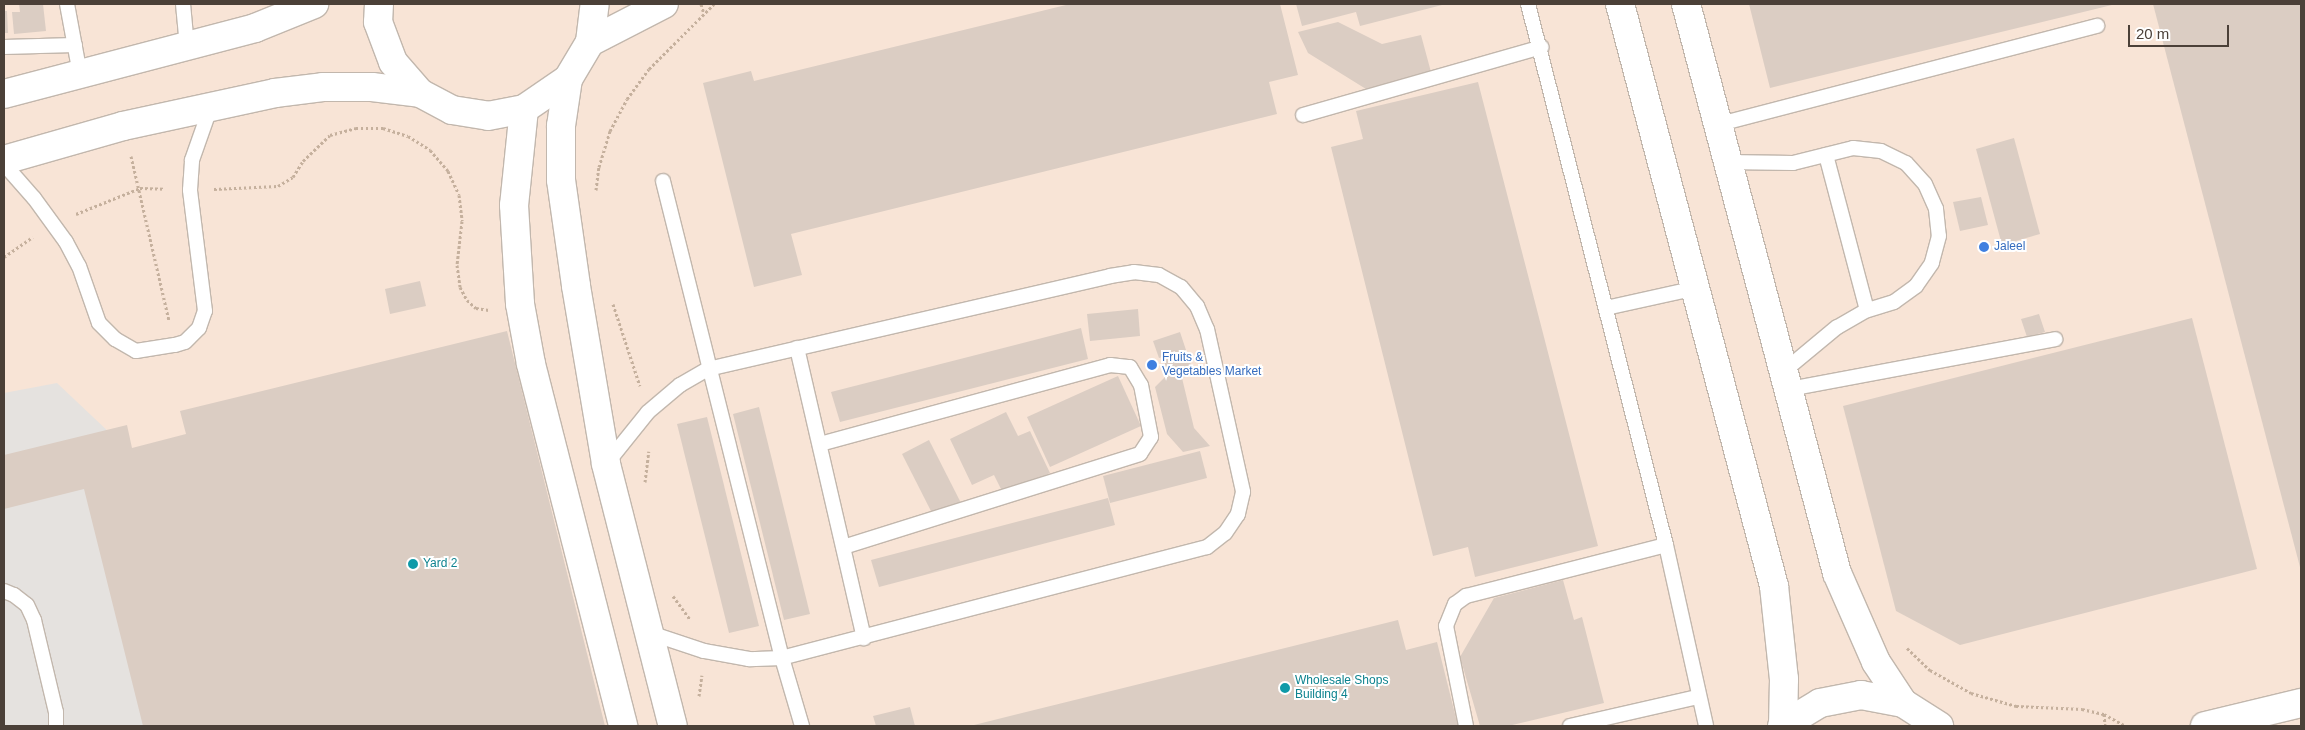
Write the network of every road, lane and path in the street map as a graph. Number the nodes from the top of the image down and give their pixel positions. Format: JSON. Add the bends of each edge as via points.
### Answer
{"nodes":[{"id":1,"x":68,"y":4,"type":"edge"},
{"id":2,"x":183,"y":4,"type":"edge"},
{"id":3,"x":314,"y":4,"type":"edge"},
{"id":4,"x":379,"y":4,"type":"edge"},
{"id":5,"x":595,"y":4,"type":"edge"},
{"id":6,"x":664,"y":4,"type":"edge"},
{"id":7,"x":701,"y":4,"type":"edge"},
{"id":8,"x":714,"y":4,"type":"edge"},
{"id":9,"x":1528,"y":4,"type":"edge"},
{"id":10,"x":1620,"y":4,"type":"edge"},
{"id":11,"x":1686,"y":4,"type":"edge"},
{"id":12,"x":704,"y":14,"type":"junction"},
{"id":13,"x":2097,"y":26,"type":"dead end"},
{"id":14,"x":590,"y":42,"type":"junction"},
{"id":15,"x":75,"y":45,"type":"junction"},
{"id":16,"x":187,"y":46,"type":"junction"},
{"id":17,"x":4,"y":47,"type":"edge"},
{"id":18,"x":1541,"y":47,"type":"junction"},
{"id":19,"x":80,"y":74,"type":"junction"},
{"id":20,"x":568,"y":79,"type":"junction"},
{"id":21,"x":420,"y":93,"type":"junction"},
{"id":22,"x":4,"y":94,"type":"edge"},
{"id":23,"x":212,"y":105,"type":"junction"},
{"id":24,"x":524,"y":109,"type":"junction"},
{"id":25,"x":1303,"y":115,"type":"dead end"},
{"id":26,"x":1716,"y":125,"type":"junction"},
{"id":27,"x":124,"y":126,"type":"junction"},
{"id":28,"x":1826,"y":155,"type":"junction"},
{"id":29,"x":4,"y":160,"type":"edge"},
{"id":30,"x":1726,"y":162,"type":"junction"},
{"id":31,"x":4,"y":164,"type":"edge"},
{"id":32,"x":663,"y":180,"type":"dead end"},
{"id":33,"x":140,"y":188,"type":"junction"},
{"id":34,"x":190,"y":190,"type":"junction"},
{"id":35,"x":596,"y":195,"type":"dead end"},
{"id":36,"x":54,"y":223,"type":"junction"},
{"id":37,"x":4,"y":257,"type":"edge"},
{"id":38,"x":1696,"y":288,"type":"junction"},
{"id":39,"x":611,"y":296,"type":"dead end"},
{"id":40,"x":520,"y":304,"type":"junction"},
{"id":41,"x":1606,"y":308,"type":"junction"},
{"id":42,"x":1868,"y":310,"type":"junction"},
{"id":43,"x":2055,"y":339,"type":"dead end"},
{"id":44,"x":175,"y":345,"type":"junction"},
{"id":45,"x":797,"y":348,"type":"junction"},
{"id":46,"x":708,"y":369,"type":"junction"},
{"id":47,"x":1786,"y":380,"type":"junction"},
{"id":48,"x":648,"y":412,"type":"junction"},
{"id":49,"x":820,"y":444,"type":"junction"},
{"id":50,"x":606,"y":464,"type":"junction"},
{"id":51,"x":644,"y":486,"type":"dead end"},
{"id":52,"x":1666,"y":545,"type":"junction"},
{"id":53,"x":844,"y":547,"type":"junction"},
{"id":54,"x":4,"y":591,"type":"edge"},
{"id":55,"x":670,"y":591,"type":"dead end"},
{"id":56,"x":650,"y":633,"type":"junction"},
{"id":57,"x":864,"y":638,"type":"junction"},
{"id":58,"x":1902,"y":644,"type":"dead end"},
{"id":59,"x":704,"y":651,"type":"junction"},
{"id":60,"x":782,"y":658,"type":"junction"},
{"id":61,"x":1698,"y":697,"type":"junction"},
{"id":62,"x":698,"y":699,"type":"dead end"},
{"id":63,"x":1903,"y":703,"type":"junction"},
{"id":64,"x":2301,"y":704,"type":"edge"},
{"id":65,"x":2104,"y":714,"type":"junction"},
{"id":66,"x":2242,"y":722,"type":"edge"},
{"id":67,"x":56,"y":726,"type":"edge"},
{"id":68,"x":623,"y":726,"type":"edge"},
{"id":69,"x":673,"y":726,"type":"edge"},
{"id":70,"x":802,"y":726,"type":"edge"},
{"id":71,"x":1466,"y":726,"type":"edge"},
{"id":72,"x":1570,"y":726,"type":"edge"},
{"id":73,"x":1706,"y":726,"type":"edge"},
{"id":74,"x":1783,"y":726,"type":"edge"},
{"id":75,"x":1940,"y":726,"type":"edge"},
{"id":76,"x":2105,"y":726,"type":"edge"},
{"id":77,"x":2126,"y":726,"type":"edge"},
{"id":78,"x":2205,"y":726,"type":"edge"}],
"edges":[{"from":1,"to":15,"type":"lane"},
{"from":2,"to":16,"type":"lane"},
{"from":3,"to":16,"type":"street","via":[[255,28]]},
{"from":4,"to":21,"type":"street","via":[[378,22],[393,62]]},
{"from":5,"to":14,"type":"street"},
{"from":6,"to":14,"type":"street"},
{"from":7,"to":12,"type":"path"},
{"from":8,"to":12,"type":"path"},
{"from":9,"to":18,"type":"lane"},
{"from":10,"to":38,"type":"street"},
{"from":11,"to":26,"type":"street"},
{"from":12,"to":35,"type":"path","via":[[649,69],[627,99],[610,131],[599,167]]},
{"from":13,"to":26,"type":"lane"},
{"from":14,"to":20,"type":"street"},
{"from":15,"to":17,"type":"lane"},
{"from":15,"to":19,"type":"lane"},
{"from":16,"to":19,"type":"street"},
{"from":18,"to":25,"type":"lane"},
{"from":18,"to":41,"type":"lane"},
{"from":19,"to":22,"type":"street"},
{"from":20,"to":24,"type":"street"},
{"from":20,"to":50,"type":"street","via":[[561,126],[561,180]]},
{"from":21,"to":23,"type":"street","via":[[372,87],[323,86]]},
{"from":21,"to":24,"type":"street","via":[[452,110],[488,116]]},
{"from":23,"to":27,"type":"street"},
{"from":23,"to":34,"type":"lane","via":[[192,160]]},
{"from":24,"to":40,"type":"street","via":[[514,205]]},
{"from":26,"to":30,"type":"street"},
{"from":27,"to":29,"type":"street"},
{"from":27,"to":33,"type":"path"},
{"from":28,"to":30,"type":"lane","via":[[1793,163]]},
{"from":28,"to":42,"type":"lane"},
{"from":28,"to":42,"type":"lane","via":[[1853,148],[1881,152],[1906,164],[1925,184],[1936,209],[1939,236],[1932,263],[1916,286],[1894,302]]},
{"from":30,"to":47,"type":"street"},
{"from":31,"to":36,"type":"lane"},
{"from":32,"to":46,"type":"lane"},
{"from":33,"to":34,"type":"path"},
{"from":33,"to":36,"type":"path"},
{"from":33,"to":44,"type":"path"},
{"from":34,"to":40,"type":"path","via":[[278,186],[293,177],[303,161],[330,135],[356,128],[383,128],[408,136],[430,150],[448,171],[459,195],[462,222],[457,265],[460,288],[466,300],[476,308],[493,310]]},
{"from":34,"to":44,"type":"lane","via":[[205,310],[199,328],[185,342]]},
{"from":36,"to":37,"type":"path"},
{"from":36,"to":44,"type":"lane","via":[[79,266],[99,323],[114,339],[136,351]]},
{"from":38,"to":41,"type":"lane"},
{"from":38,"to":74,"type":"street","via":[[1774,586],[1784,678]]},
{"from":39,"to":48,"type":"path"},
{"from":40,"to":68,"type":"street","via":[[531,364]]},
{"from":41,"to":52,"type":"lane"},
{"from":42,"to":47,"type":"lane","via":[[1837,327]]},
{"from":43,"to":47,"type":"lane"},
{"from":45,"to":46,"type":"lane"},
{"from":45,"to":49,"type":"lane"},
{"from":45,"to":57,"type":"lane","via":[[1110,276],[1134,272],[1159,275],[1181,287],[1197,306],[1207,329],[1229,423],[1243,492],[1238,514],[1225,533],[1207,547]]},
{"from":46,"to":48,"type":"lane","via":[[680,385]]},
{"from":46,"to":60,"type":"lane"},
{"from":47,"to":63,"type":"street","via":[[1837,573],[1876,662]]},
{"from":48,"to":50,"type":"lane"},
{"from":48,"to":51,"type":"path","via":[[650,440]]},
{"from":49,"to":53,"type":"lane"},
{"from":49,"to":53,"type":"lane","via":[[1110,365],[1130,367],[1142,385],[1151,437],[1140,454]]},
{"from":50,"to":56,"type":"street"},
{"from":52,"to":61,"type":"lane"},
{"from":52,"to":71,"type":"lane","via":[[1466,596],[1455,604],[1446,626]]},
{"from":53,"to":57,"type":"lane"},
{"from":54,"to":67,"type":"lane","via":[[27,606],[34,620],[56,712]]},
{"from":55,"to":59,"type":"path","via":[[696,628]]},
{"from":56,"to":59,"type":"lane"},
{"from":56,"to":69,"type":"street"},
{"from":57,"to":60,"type":"lane"},
{"from":58,"to":65,"type":"path","via":[[1930,670],[1970,694],[2016,706],[2082,709]]},
{"from":59,"to":60,"type":"lane","via":[[749,659]]},
{"from":59,"to":62,"type":"path"},
{"from":60,"to":70,"type":"lane"},
{"from":61,"to":72,"type":"lane"},
{"from":61,"to":73,"type":"lane"},
{"from":63,"to":74,"type":"street","via":[[1861,696],[1820,703]]},
{"from":63,"to":75,"type":"street"},
{"from":64,"to":66,"type":"street"},
{"from":65,"to":76,"type":"path"},
{"from":65,"to":77,"type":"path"},
{"from":66,"to":78,"type":"street"}]}
